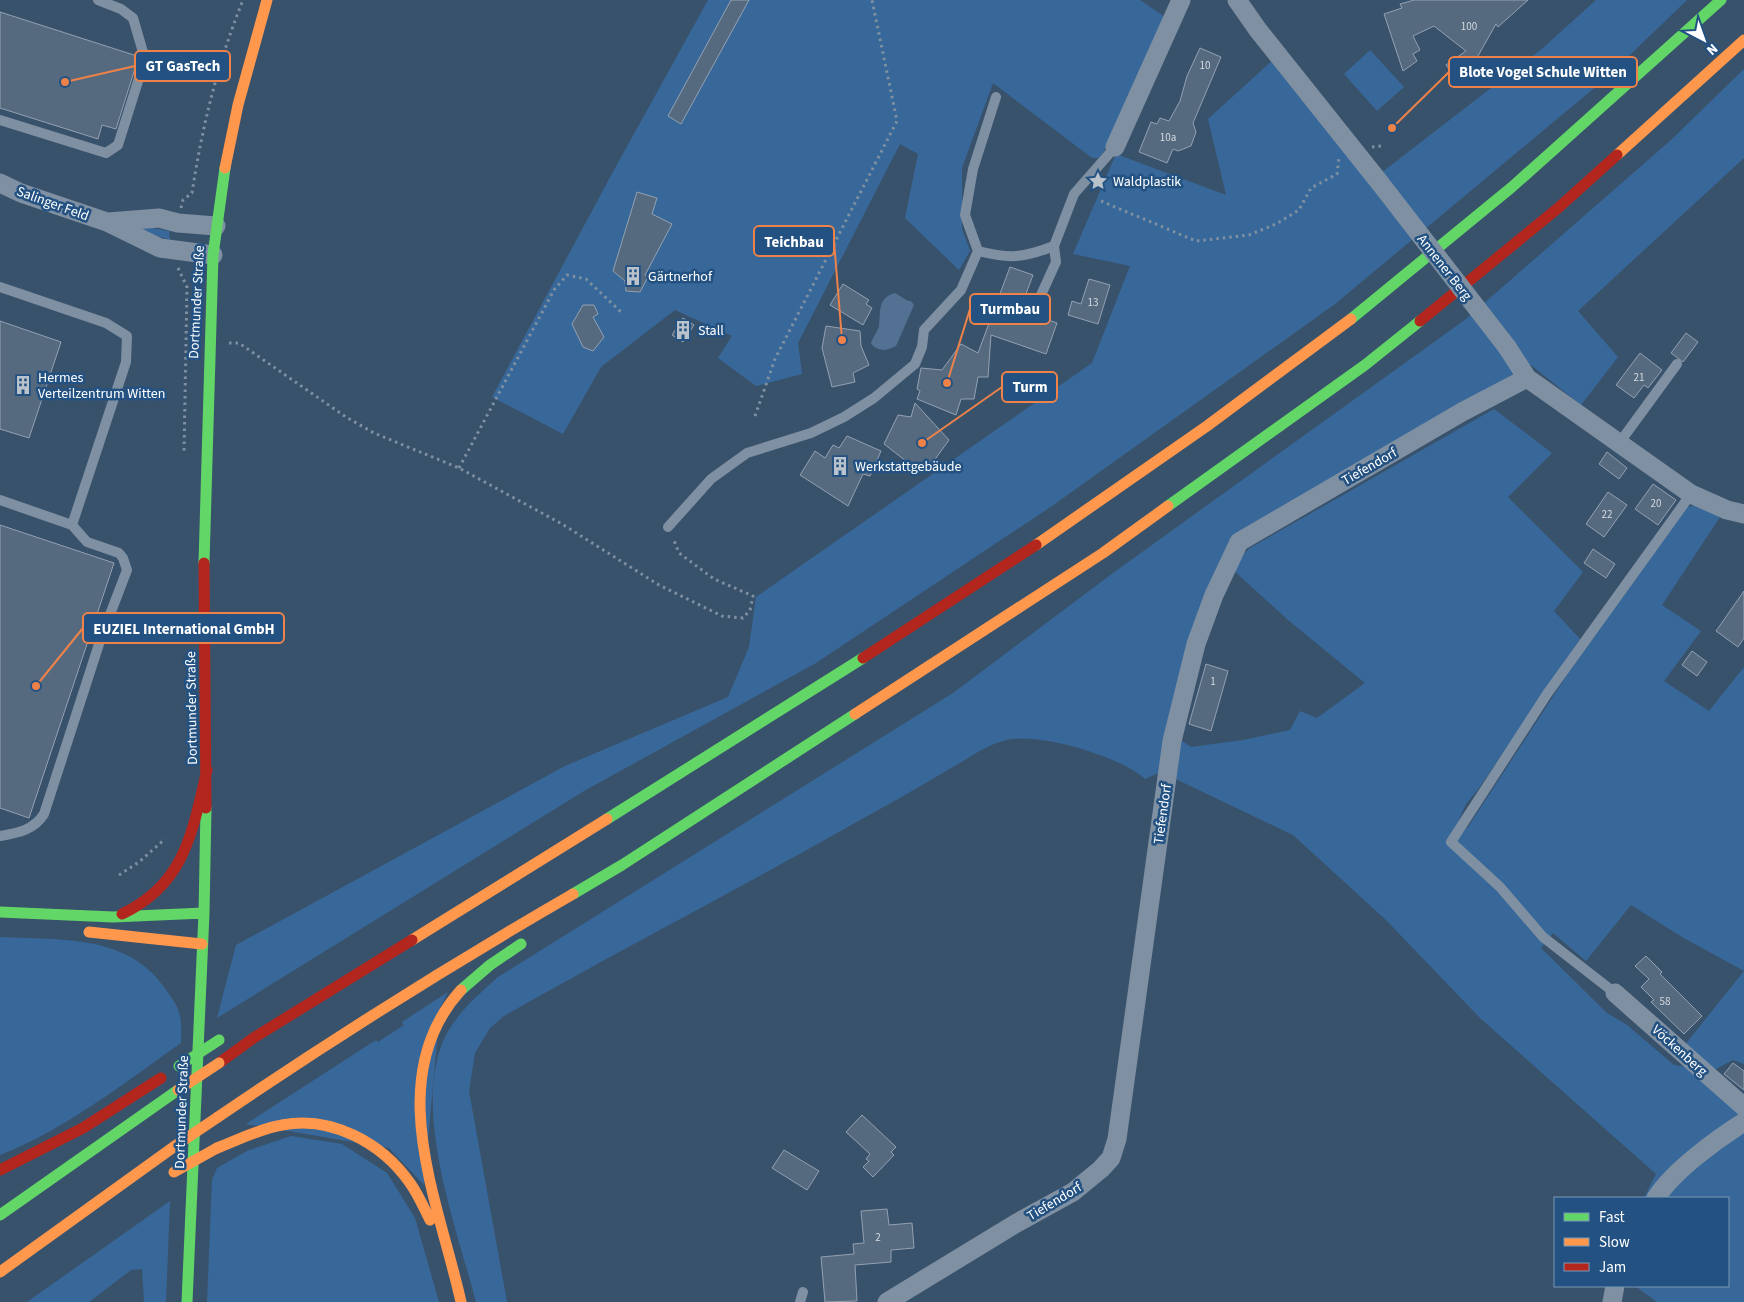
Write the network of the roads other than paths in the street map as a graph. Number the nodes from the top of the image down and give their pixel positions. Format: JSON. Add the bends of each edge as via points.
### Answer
{"nodes":[{"id":1,"x":98,"y":0,"type":"edge"},
{"id":2,"x":267,"y":0,"type":"edge"},
{"id":3,"x":1181,"y":0,"type":"edge"},
{"id":4,"x":1237,"y":0,"type":"edge"},
{"id":5,"x":1721,"y":0,"type":"edge"},
{"id":6,"x":1744,"y":40,"type":"edge"},
{"id":7,"x":996,"y":97,"type":"dead end"},
{"id":8,"x":0,"y":120,"type":"edge"},
{"id":9,"x":1115,"y":147,"type":"joint"},
{"id":10,"x":0,"y":183,"type":"edge"},
{"id":11,"x":106,"y":222,"type":"junction"},
{"id":12,"x":216,"y":226,"type":"junction"},
{"id":13,"x":1054,"y":246,"type":"junction"},
{"id":14,"x":978,"y":251,"type":"junction"},
{"id":15,"x":213,"y":255,"type":"junction"},
{"id":16,"x":0,"y":287,"type":"edge"},
{"id":17,"x":1036,"y":306,"type":"dead end"},
{"id":18,"x":1677,"y":364,"type":"dead end"},
{"id":19,"x":1527,"y":378,"type":"junction"},
{"id":20,"x":1620,"y":442,"type":"junction"},
{"id":21,"x":1691,"y":494,"type":"junction"},
{"id":22,"x":0,"y":500,"type":"edge"},
{"id":23,"x":1744,"y":514,"type":"edge"},
{"id":24,"x":72,"y":524,"type":"junction"},
{"id":25,"x":668,"y":527,"type":"road end"},
{"id":26,"x":207,"y":770,"type":"junction"},
{"id":27,"x":0,"y":836,"type":"edge"},
{"id":28,"x":622,"y":865,"type":"junction"},
{"id":29,"x":580,"y":904,"type":"dead end"},
{"id":30,"x":0,"y":912,"type":"edge"},
{"id":31,"x":204,"y":913,"type":"junction"},
{"id":32,"x":113,"y":917,"type":"junction"},
{"id":33,"x":80,"y":931,"type":"dead end"},
{"id":34,"x":532,"y":938,"type":"dead end"},
{"id":35,"x":202,"y":944,"type":"junction"},
{"id":36,"x":1615,"y":993,"type":"joint"},
{"id":37,"x":255,"y":1037,"type":"junction"},
{"id":38,"x":1744,"y":1107,"type":"edge"},
{"id":39,"x":1744,"y":1122,"type":"edge"},
{"id":40,"x":0,"y":1170,"type":"edge"},
{"id":41,"x":169,"y":1175,"type":"dead end"},
{"id":42,"x":1657,"y":1197,"type":"edge"},
{"id":43,"x":121,"y":1200,"type":"dead end"},
{"id":44,"x":0,"y":1215,"type":"edge"},
{"id":45,"x":52,"y":1236,"type":"junction"},
{"id":46,"x":0,"y":1272,"type":"edge"},
{"id":47,"x":1615,"y":1287,"type":"edge"},
{"id":48,"x":187,"y":1302,"type":"edge"},
{"id":49,"x":450,"y":1302,"type":"edge"},
{"id":50,"x":461,"y":1302,"type":"edge"},
{"id":51,"x":887,"y":1302,"type":"edge"},
{"id":52,"x":1612,"y":1302,"type":"edge"}],
"edges":[{"from":1,"to":8,"type":"lane","via":[[121,9],[133,18],[145,60],[118,146],[106,153]]},
{"from":2,"to":12,"type":"main road","name":"Dortmunder Straße","via":[[238,105]]},
{"from":3,"to":9,"type":"street"},
{"from":4,"to":19,"type":"street","name":"Annener Berg","bridge":true,"via":[[1507,347]]},
{"from":5,"to":37,"type":"main road","via":[[1518,183],[1338,329],[1076,518]]},
{"from":6,"to":28,"type":"main road","via":[[1557,209],[1365,365],[1289,422],[1103,553]]},
{"from":7,"to":14,"type":"lane","via":[[973,169],[965,215]]},
{"from":9,"to":13,"type":"lane","via":[[1074,194]]},
{"from":10,"to":11,"type":"street","name":"Salinger Feld"},
{"from":11,"to":12,"type":"street","name":"Salinger Feld","via":[[159,218]]},
{"from":11,"to":15,"type":"street","name":"Salinger Feld","via":[[160,248]]},
{"from":12,"to":15,"type":"main road","name":"Dortmunder Straße"},
{"from":13,"to":14,"type":"lane","via":[[1026,257],[997,256]]},
{"from":13,"to":17,"type":"lane","via":[[1056,262]]},
{"from":14,"to":25,"type":"lane","via":[[961,290],[924,330],[915,364],[874,398],[844,417],[812,433],[747,453],[711,479]]},
{"from":15,"to":26,"type":"main road","name":"Dortmunder Straße","via":[[204,542]]},
{"from":16,"to":24,"type":"lane","via":[[106,323],[128,336],[126,362]]},
{"from":18,"to":20,"type":"lane"},
{"from":19,"to":20,"type":"street","name":"Annener Berg"},
{"from":19,"to":51,"type":"street","name":"Tiefendorf","via":[[1462,412],[1239,542],[1196,644],[1172,741],[1117,1139],[1111,1158],[1073,1192]]},
{"from":20,"to":21,"type":"street","name":"Annener Berg"},
{"from":21,"to":23,"type":"street"},
{"from":21,"to":36,"type":"lane","via":[[1547,694],[1451,842],[1500,887],[1543,937]]},
{"from":22,"to":24,"type":"lane"},
{"from":24,"to":27,"type":"lane","via":[[87,542],[119,553],[127,570],[100,638],[44,814],[38,824]]},
{"from":26,"to":31,"type":"main road","name":"Dortmunder Straße"},
{"from":26,"to":32,"type":"main road","via":[[189,841],[177,870],[146,903]]},
{"from":28,"to":29,"type":"main road"},
{"from":28,"to":45,"type":"main road","bridge":true,"via":[[463,958],[297,1063],[175,1146]]},
{"from":30,"to":32,"type":"main road"},
{"from":31,"to":32,"type":"main road"},
{"from":31,"to":35,"type":"main road","name":"Dortmunder Straße"},
{"from":33,"to":35,"type":"main road"},
{"from":34,"to":50,"type":"main road","via":[[490,964],[447,1008],[429,1040],[420,1073],[418,1118],[426,1163]]},
{"from":35,"to":48,"type":"main road","name":"Dortmunder Straße"},
{"from":36,"to":38,"type":"street","name":"Vöckenberg"},
{"from":37,"to":40,"type":"main road","bridge":true,"via":[[219,1040],[108,1114],[34,1156]]},
{"from":37,"to":44,"type":"main road","bridge":true},
{"from":39,"to":42,"type":"street","via":[[1717,1139],[1662,1188]]},
{"from":41,"to":49,"type":"main road","bridge":true,"via":[[217,1148],[291,1123],[326,1124],[352,1132],[373,1144],[409,1181],[431,1222]]},
{"from":43,"to":45,"type":"main road"},
{"from":45,"to":46,"type":"main road"},
{"from":47,"to":52,"type":"street"}]}
